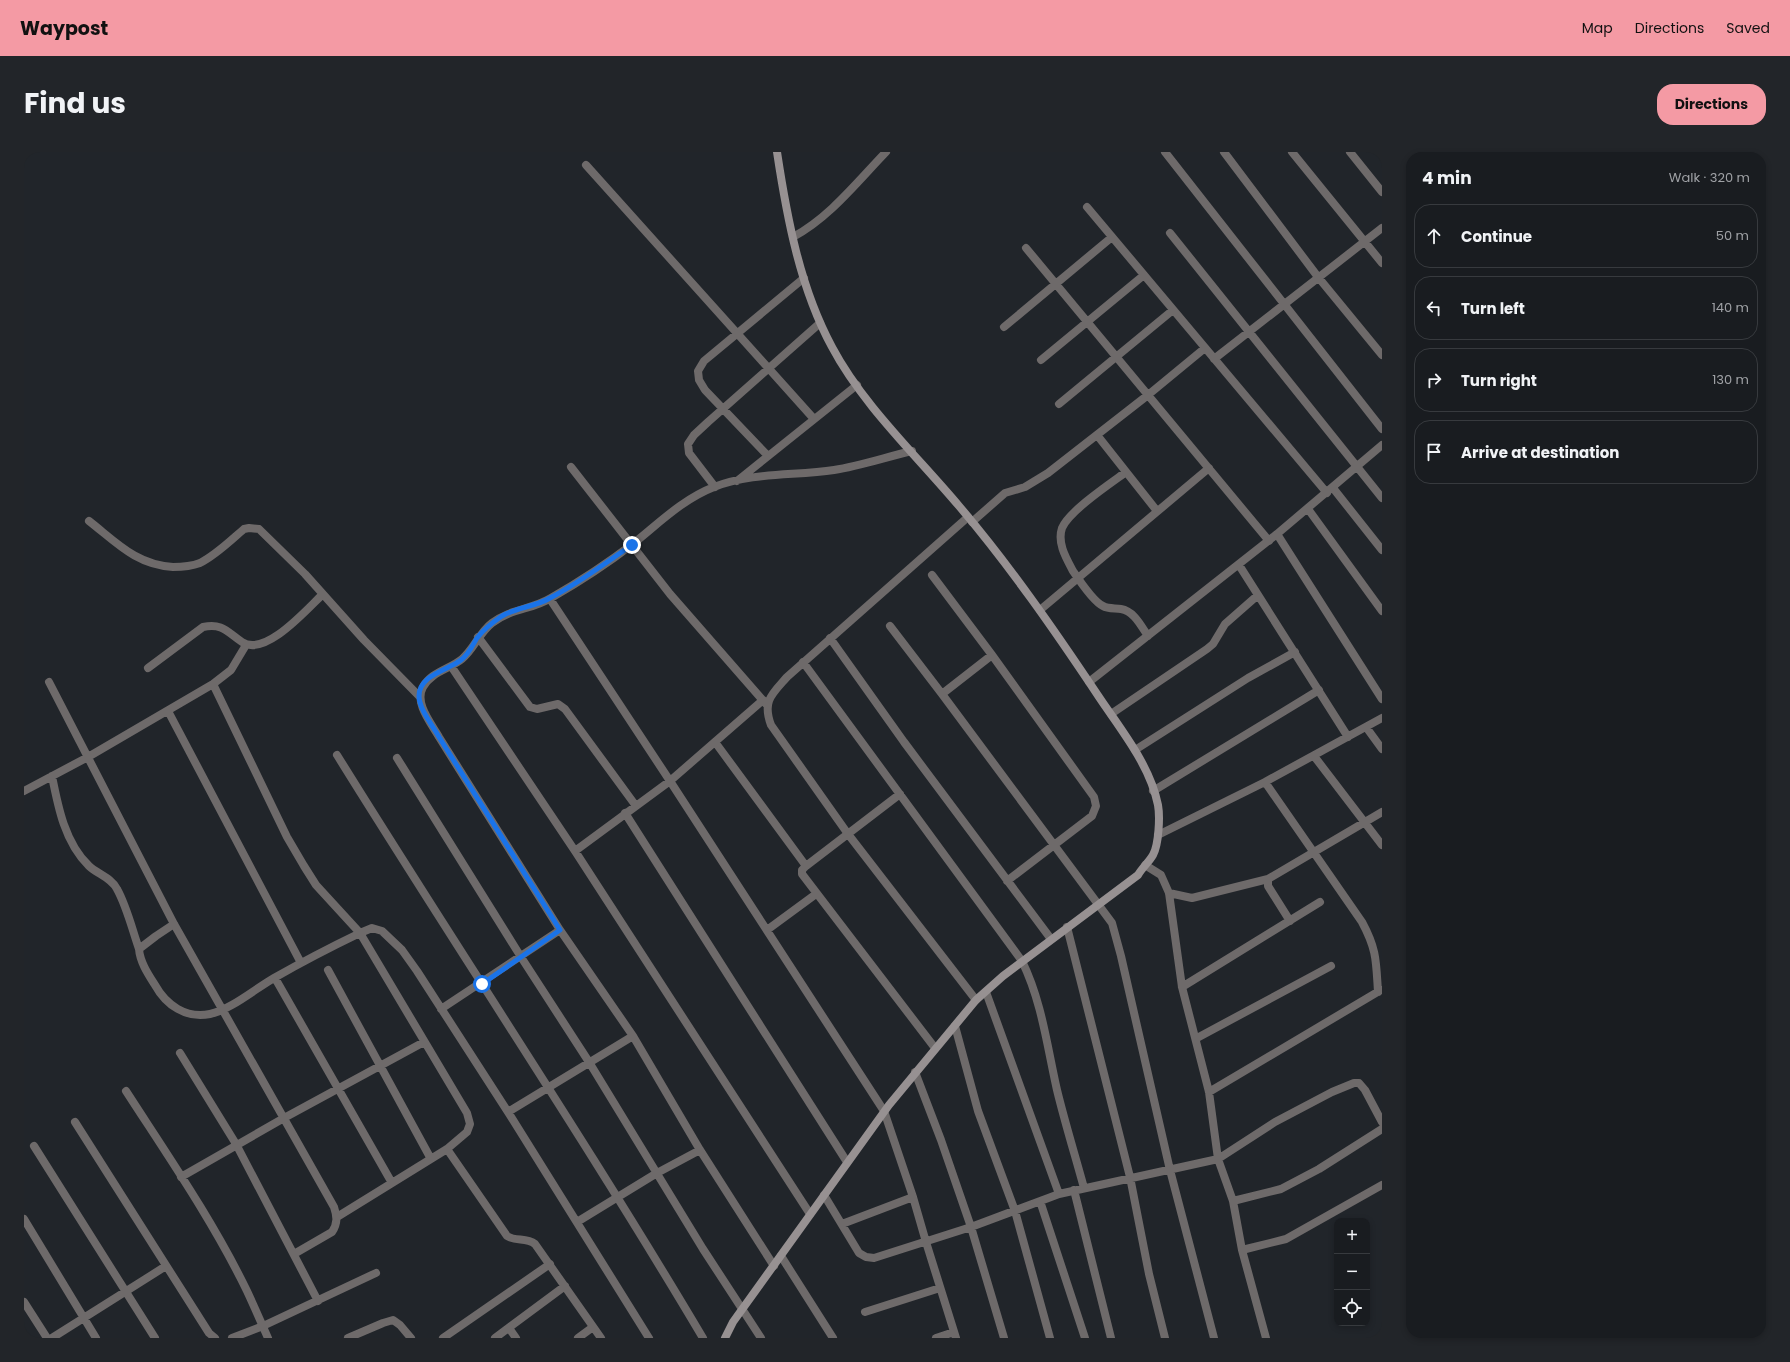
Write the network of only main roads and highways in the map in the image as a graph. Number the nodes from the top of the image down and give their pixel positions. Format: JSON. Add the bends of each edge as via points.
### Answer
{"nodes":[{"id":1,"x":777,"y":152,"type":"edge"},
{"id":2,"x":725,"y":1338,"type":"edge"}],
"edges":[{"from":1,"to":2,"type":"main road","via":[[783,194],[804,278],[811,301],[832,348],[857,385],[1003,559],[1111,714],[1135,750],[1153,791],[1158,805],[1158,835],[1154,853],[1138,875],[1050,939],[976,1000],[884,1111],[742,1310]]}]}
